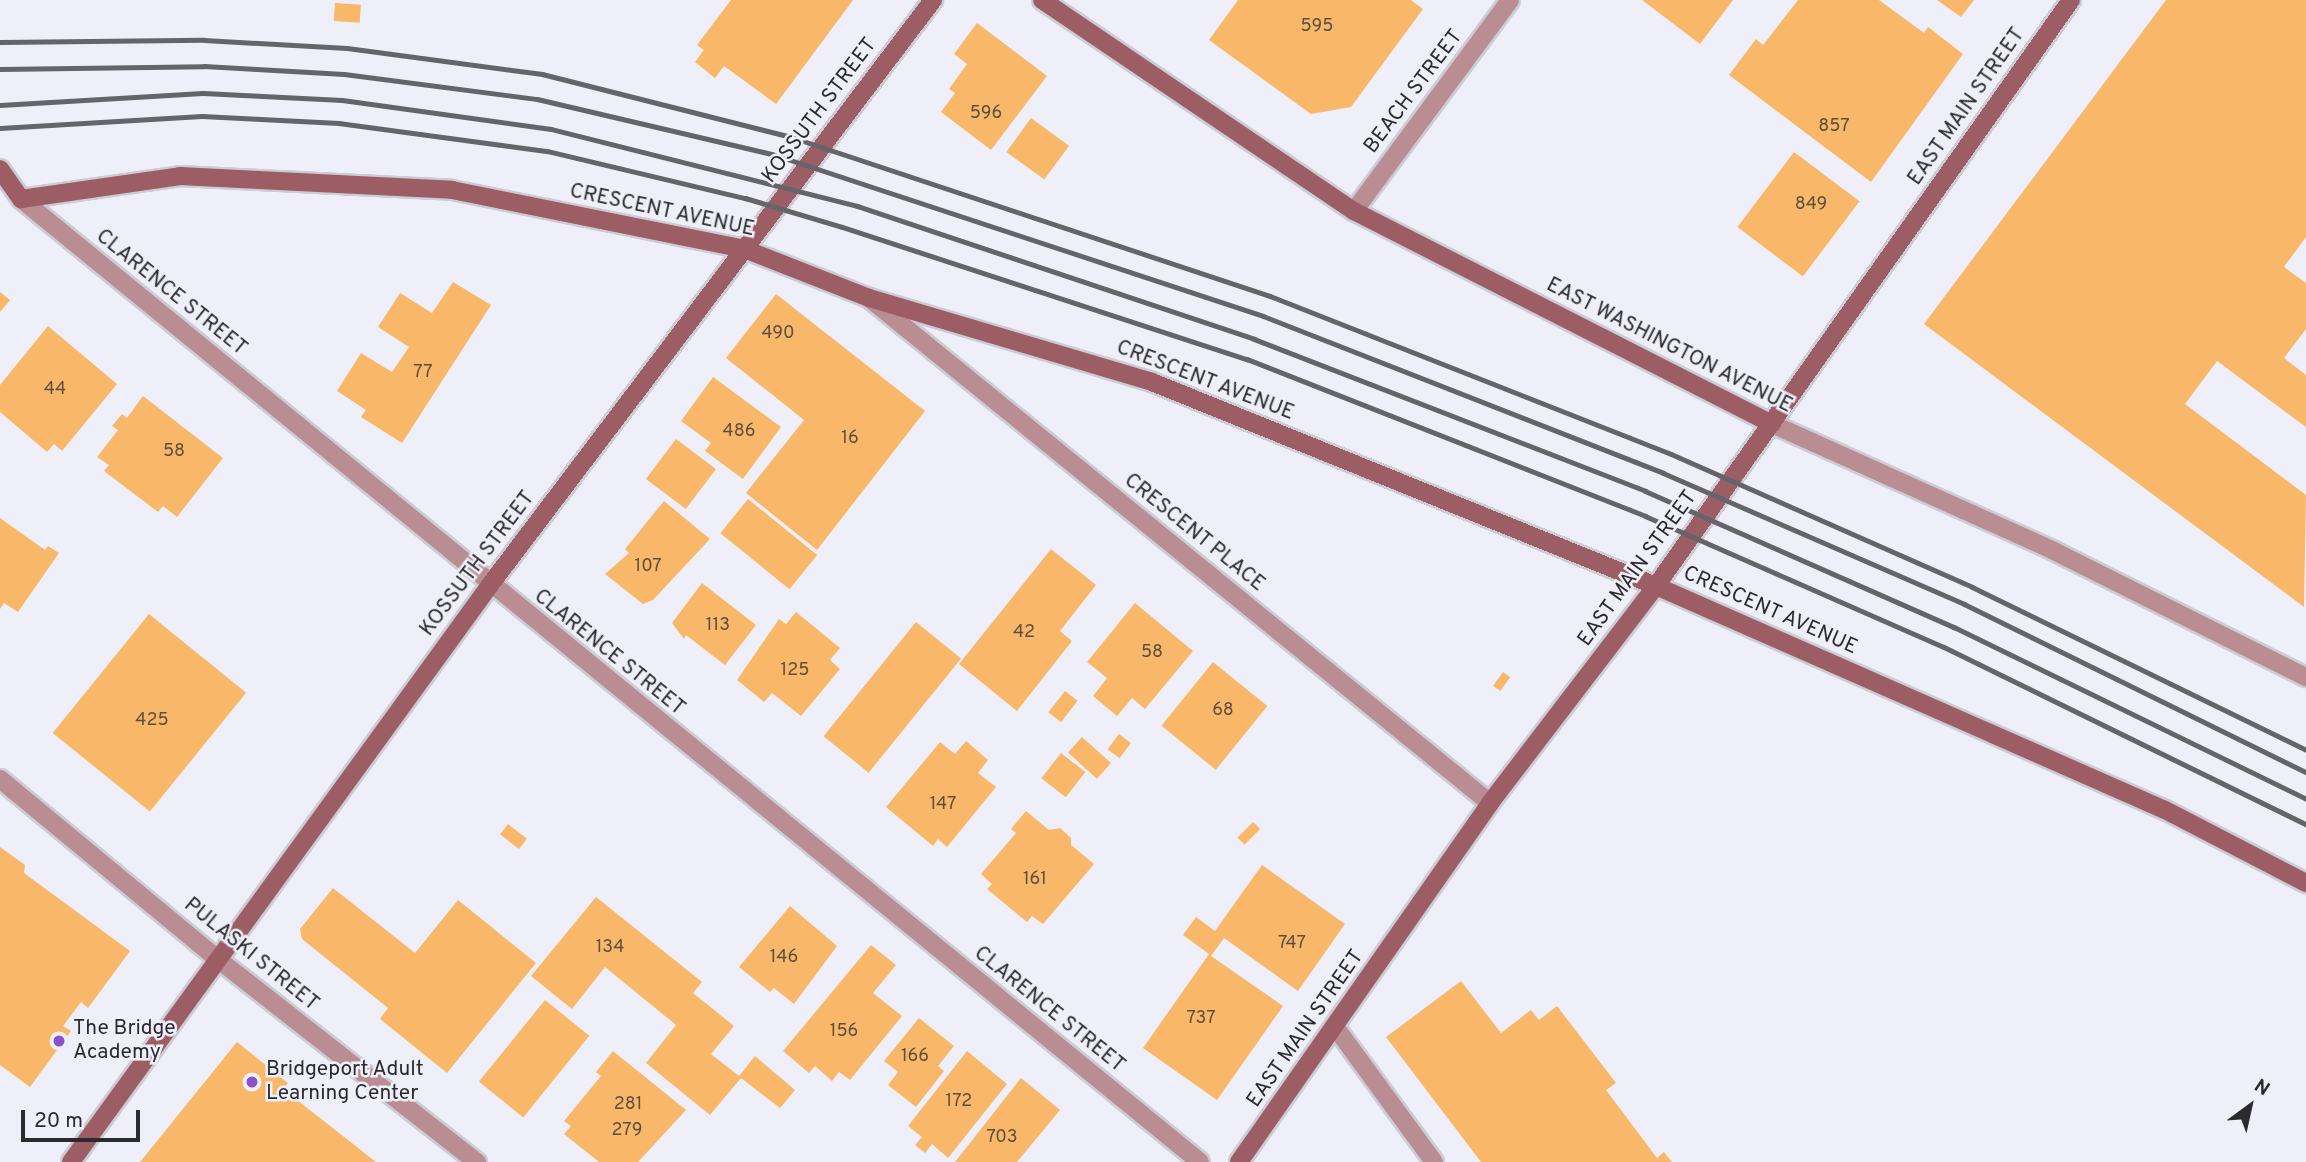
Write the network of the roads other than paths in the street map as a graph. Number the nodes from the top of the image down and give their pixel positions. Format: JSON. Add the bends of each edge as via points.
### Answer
{"nodes":[{"id":1,"x":933,"y":0,"type":"edge"},
{"id":2,"x":1042,"y":0,"type":"edge"},
{"id":3,"x":1510,"y":0,"type":"edge"},
{"id":4,"x":2071,"y":0,"type":"edge"},
{"id":5,"x":0,"y":169,"type":"edge"},
{"id":6,"x":22,"y":199,"type":"junction"},
{"id":7,"x":1354,"y":211,"type":"junction"},
{"id":8,"x":744,"y":249,"type":"junction"},
{"id":9,"x":869,"y":298,"type":"junction"},
{"id":10,"x":1772,"y":424,"type":"junction"},
{"id":11,"x":490,"y":585,"type":"junction"},
{"id":12,"x":1656,"y":586,"type":"junction"},
{"id":13,"x":2306,"y":677,"type":"edge"},
{"id":14,"x":0,"y":779,"type":"edge"},
{"id":15,"x":1490,"y":803,"type":"junction"},
{"id":16,"x":2306,"y":883,"type":"edge"},
{"id":17,"x":219,"y":960,"type":"junction"},
{"id":18,"x":1336,"y":1028,"type":"junction"},
{"id":19,"x":71,"y":1162,"type":"edge"},
{"id":20,"x":477,"y":1162,"type":"edge"},
{"id":21,"x":1200,"y":1162,"type":"edge"},
{"id":22,"x":1240,"y":1162,"type":"edge"},
{"id":23,"x":1434,"y":1162,"type":"edge"}],
"edges":[{"from":1,"to":8,"type":"street","name":"KOSSUTH STREET"},
{"from":2,"to":7,"type":"street","name":"EAST WASHINGTON AVENUE"},
{"from":3,"to":7,"type":"street","name":"BEACH STREET"},
{"from":4,"to":10,"type":"street","name":"EAST MAIN STREET"},
{"from":5,"to":6,"type":"street","name":"CLARENCE STREET"},
{"from":6,"to":8,"type":"street","name":"CRESCENT AVENUE","via":[[180,176],[453,190]]},
{"from":6,"to":11,"type":"street","name":"CLARENCE STREET"},
{"from":7,"to":10,"type":"street","name":"EAST WASHINGTON AVENUE"},
{"from":8,"to":9,"type":"street","name":"CRESCENT AVENUE"},
{"from":8,"to":11,"type":"street","name":"KOSSUTH STREET"},
{"from":9,"to":12,"type":"street","name":"CRESCENT AVENUE","via":[[1152,382]]},
{"from":9,"to":15,"type":"street","name":"CRESCENT PLACE"},
{"from":10,"to":12,"type":"street","name":"EAST MAIN STREET"},
{"from":10,"to":13,"type":"street","name":"EAST WASHINGTON AVENUE","via":[[2054,551]]},
{"from":11,"to":17,"type":"street","name":"KOSSUTH STREET"},
{"from":11,"to":21,"type":"street","name":"CLARENCE STREET"},
{"from":12,"to":15,"type":"street","name":"EAST MAIN STREET"},
{"from":12,"to":16,"type":"street","name":"CRESCENT AVENUE","via":[[2165,810]]},
{"from":14,"to":17,"type":"street","name":"PULASKI STREET"},
{"from":15,"to":18,"type":"street","name":"EAST MAIN STREET"},
{"from":17,"to":19,"type":"street","name":"KOSSUTH STREET"},
{"from":17,"to":20,"type":"street","name":"PULASKI STREET"},
{"from":18,"to":22,"type":"street","name":"EAST MAIN STREET"},
{"from":18,"to":23,"type":"street"}]}
